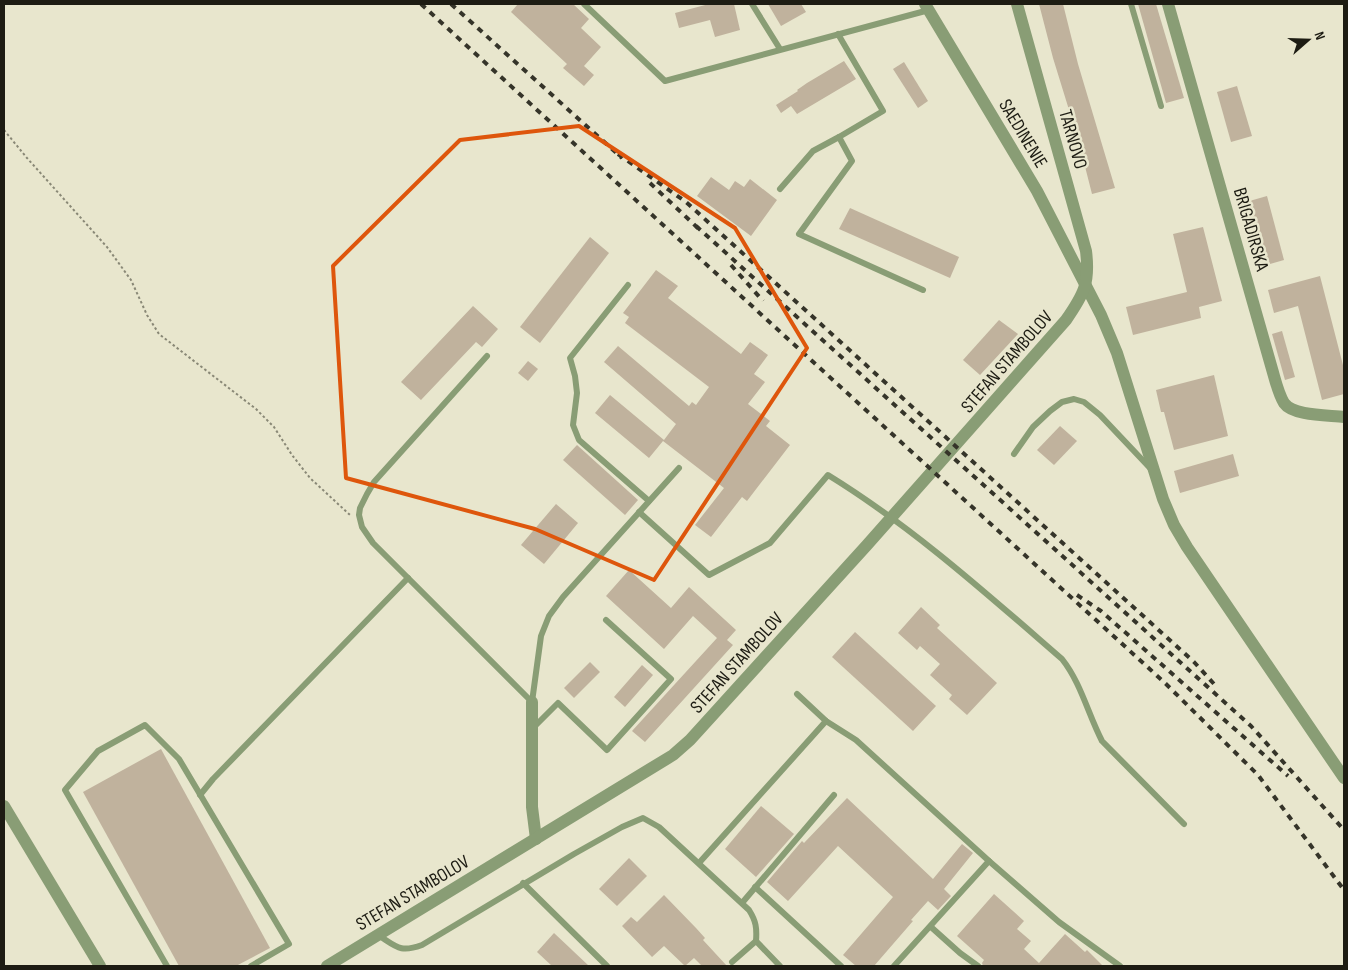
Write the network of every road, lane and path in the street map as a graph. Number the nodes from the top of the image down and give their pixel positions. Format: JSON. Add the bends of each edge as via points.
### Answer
{"nodes":[{"id":1,"x":584,"y":4,"type":"edge"},
{"id":2,"x":752,"y":4,"type":"edge"},
{"id":3,"x":1017,"y":4,"type":"edge"},
{"id":4,"x":1131,"y":4,"type":"edge"},
{"id":5,"x":1168,"y":4,"type":"edge"},
{"id":6,"x":927,"y":7,"type":"edge"},
{"id":7,"x":838,"y":34,"type":"junction"},
{"id":8,"x":780,"y":49,"type":"junction"},
{"id":9,"x":1161,"y":106,"type":"dead end"},
{"id":10,"x":4,"y":130,"type":"edge"},
{"id":11,"x":839,"y":136,"type":"junction"},
{"id":12,"x":780,"y":189,"type":"dead end"},
{"id":13,"x":1086,"y":284,"type":"junction"},
{"id":14,"x":628,"y":285,"type":"dead end"},
{"id":15,"x":923,"y":290,"type":"dead end"},
{"id":16,"x":487,"y":356,"type":"dead end"},
{"id":17,"x":1344,"y":417,"type":"edge"},
{"id":18,"x":1014,"y":454,"type":"dead end"},
{"id":19,"x":679,"y":468,"type":"dead end"},
{"id":20,"x":1155,"y":472,"type":"junction"},
{"id":21,"x":649,"y":501,"type":"junction"},
{"id":22,"x":639,"y":512,"type":"junction"},
{"id":23,"x":362,"y":527,"type":"junction"},
{"id":24,"x":408,"y":578,"type":"junction"},
{"id":25,"x":606,"y":620,"type":"dead end"},
{"id":26,"x":797,"y":694,"type":"dead end"},
{"id":27,"x":532,"y":702,"type":"junction"},
{"id":28,"x":826,"y":721,"type":"junction"},
{"id":29,"x":533,"y":728,"type":"junction"},
{"id":30,"x":1344,"y":778,"type":"edge"},
{"id":31,"x":200,"y":795,"type":"junction"},
{"id":32,"x":834,"y":795,"type":"dead end"},
{"id":33,"x":4,"y":806,"type":"edge"},
{"id":34,"x":1184,"y":824,"type":"dead end"},
{"id":35,"x":536,"y":839,"type":"junction"},
{"id":36,"x":989,"y":861,"type":"junction"},
{"id":37,"x":699,"y":863,"type":"junction"},
{"id":38,"x":523,"y":883,"type":"junction"},
{"id":39,"x":755,"y":887,"type":"junction"},
{"id":40,"x":742,"y":903,"type":"junction"},
{"id":41,"x":931,"y":927,"type":"junction"},
{"id":42,"x":378,"y":935,"type":"junction"},
{"id":43,"x":756,"y":941,"type":"junction"},
{"id":44,"x":732,"y":962,"type":"dead end"},
{"id":45,"x":100,"y":966,"type":"edge"},
{"id":46,"x":167,"y":966,"type":"edge"},
{"id":47,"x":251,"y":966,"type":"edge"},
{"id":48,"x":327,"y":966,"type":"edge"},
{"id":49,"x":606,"y":966,"type":"edge"},
{"id":50,"x":780,"y":966,"type":"edge"},
{"id":51,"x":841,"y":966,"type":"edge"},
{"id":52,"x":894,"y":966,"type":"edge"},
{"id":53,"x":978,"y":966,"type":"edge"},
{"id":54,"x":1120,"y":966,"type":"edge"}],
"edges":[{"from":1,"to":8,"type":"lane","via":[[665,81]]},
{"from":2,"to":8,"type":"lane"},
{"from":3,"to":13,"type":"street","name":"TARNOVO","via":[[1083,237],[1088,269]]},
{"from":4,"to":9,"type":"lane"},
{"from":5,"to":17,"type":"street","name":"BRIGADIRSKA","via":[[1283,402],[1300,412]]},
{"from":6,"to":7,"type":"lane"},
{"from":6,"to":13,"type":"street","name":"SAEDINENIE","via":[[1037,191]]},
{"from":7,"to":8,"type":"lane"},
{"from":7,"to":11,"type":"lane","via":[[883,111]]},
{"from":10,"to":23,"type":"path","via":[[108,247],[131,280],[159,334],[256,409],[274,427],[310,478]]},
{"from":11,"to":12,"type":"lane","via":[[813,151]]},
{"from":11,"to":15,"type":"lane","via":[[852,161],[799,234]]},
{"from":13,"to":20,"type":"street","name":"SAEDINENIE","via":[[1117,353]]},
{"from":13,"to":35,"type":"street","name":"STEFAN STAMBOLOV","via":[[1066,320],[690,740],[672,755]]},
{"from":14,"to":21,"type":"lane","via":[[570,358],[577,393],[573,425],[579,440]]},
{"from":16,"to":23,"type":"lane","via":[[374,482],[360,508]]},
{"from":18,"to":20,"type":"lane","via":[[1050,411],[1062,402],[1074,399],[1084,402],[1100,415]]},
{"from":19,"to":21,"type":"lane"},
{"from":20,"to":30,"type":"street","name":"SAEDINENIE","via":[[1170,516],[1187,547]]},
{"from":21,"to":22,"type":"lane"},
{"from":22,"to":27,"type":"lane","via":[[562,597],[549,616],[541,636]]},
{"from":22,"to":34,"type":"lane","via":[[710,575],[770,543],[828,475],[881,509],[940,554],[1062,660],[1072,671],[1102,741]]},
{"from":23,"to":24,"type":"lane"},
{"from":24,"to":27,"type":"lane"},
{"from":24,"to":31,"type":"lane"},
{"from":25,"to":29,"type":"lane","via":[[671,678],[606,750],[558,703]]},
{"from":26,"to":28,"type":"lane"},
{"from":27,"to":29,"type":"street"},
{"from":28,"to":36,"type":"lane","via":[[856,740]]},
{"from":28,"to":37,"type":"lane"},
{"from":29,"to":35,"type":"street","via":[[532,807]]},
{"from":31,"to":46,"type":"lane","via":[[179,759],[145,725],[98,751],[65,790]]},
{"from":31,"to":47,"type":"lane","via":[[289,944]]},
{"from":32,"to":39,"type":"lane"},
{"from":33,"to":45,"type":"street"},
{"from":35,"to":42,"type":"street","name":"STEFAN STAMBOLOV"},
{"from":36,"to":41,"type":"lane"},
{"from":36,"to":54,"type":"lane","via":[[1059,922]]},
{"from":37,"to":38,"type":"lane","via":[[659,827],[643,818]]},
{"from":37,"to":40,"type":"lane"},
{"from":38,"to":42,"type":"lane","via":[[422,945],[399,948]]},
{"from":38,"to":49,"type":"lane"},
{"from":39,"to":40,"type":"lane"},
{"from":39,"to":51,"type":"lane"},
{"from":40,"to":43,"type":"lane","via":[[754,918]]},
{"from":41,"to":52,"type":"lane"},
{"from":41,"to":53,"type":"lane"},
{"from":42,"to":48,"type":"street","name":"STEFAN STAMBOLOV"},
{"from":43,"to":44,"type":"lane"},
{"from":43,"to":50,"type":"lane"}]}
